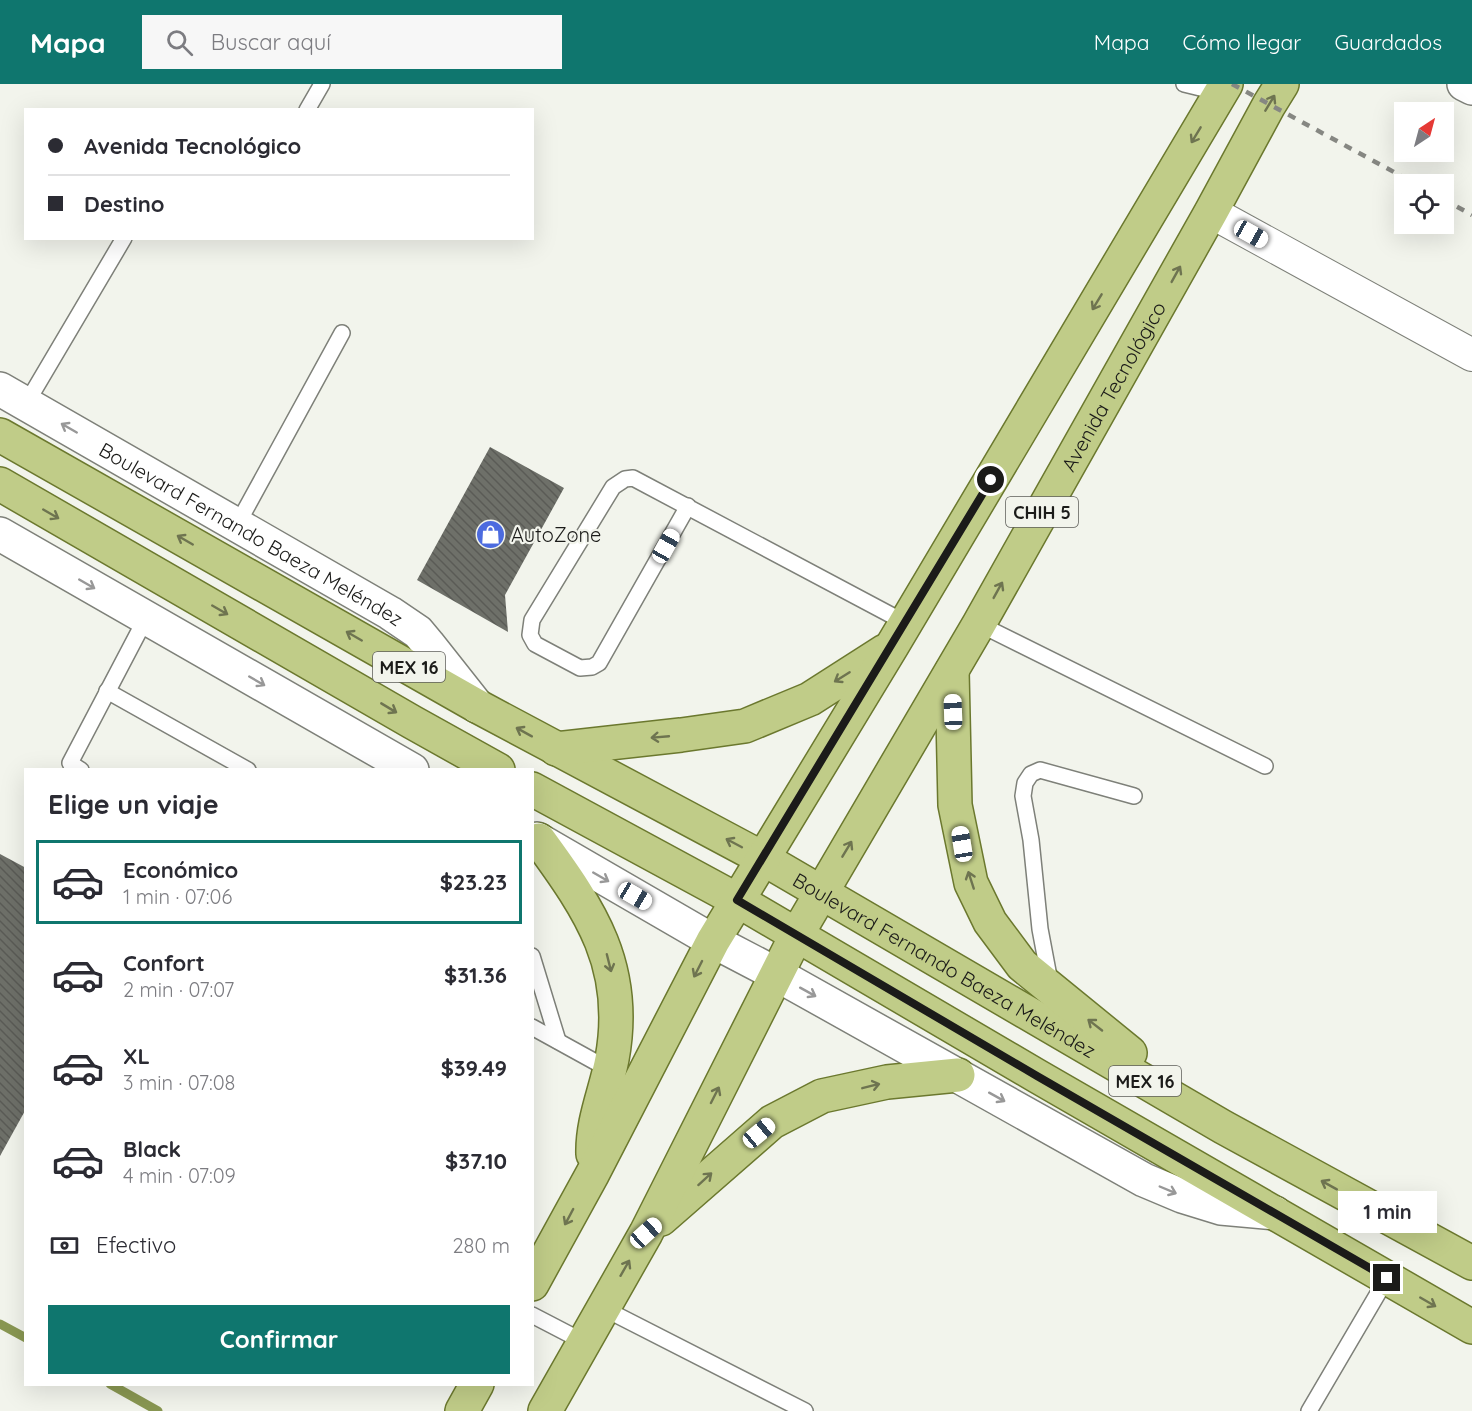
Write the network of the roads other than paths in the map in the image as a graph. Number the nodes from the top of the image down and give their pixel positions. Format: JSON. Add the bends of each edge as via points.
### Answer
{"nodes":[{"id":1,"x":322,"y":84,"type":"edge"},
{"id":2,"x":1184,"y":84,"type":"edge"},
{"id":3,"x":1282,"y":84,"type":"edge"},
{"id":4,"x":1464,"y":84,"type":"edge"},
{"id":5,"x":1223,"y":88,"type":"edge"},
{"id":6,"x":1472,"y":88,"type":"edge"},
{"id":7,"x":308,"y":108,"type":"edge"},
{"id":8,"x":1211,"y":212,"type":"junction"},
{"id":9,"x":123,"y":240,"type":"edge"},
{"id":10,"x":342,"y":333,"type":"dead end"},
{"id":11,"x":1472,"y":355,"type":"edge"},
{"id":12,"x":13,"y":396,"type":"edge"},
{"id":13,"x":0,"y":435,"type":"edge"},
{"id":14,"x":0,"y":484,"type":"edge"},
{"id":15,"x":688,"y":506,"type":"junction"},
{"id":16,"x":237,"y":525,"type":"junction"},
{"id":17,"x":0,"y":534,"type":"edge"},
{"id":18,"x":146,"y":618,"type":"junction"},
{"id":19,"x":979,"y":624,"type":"junction"},
{"id":20,"x":899,"y":635,"type":"junction"},
{"id":21,"x":952,"y":672,"type":"junction"},
{"id":22,"x":107,"y":691,"type":"junction"},
{"id":23,"x":477,"y":706,"type":"junction"},
{"id":24,"x":556,"y":749,"type":"junction"},
{"id":25,"x":1265,"y":765,"type":"dead end"},
{"id":26,"x":73,"y":767,"type":"edge"},
{"id":27,"x":244,"y":768,"type":"edge"},
{"id":28,"x":407,"y":768,"type":"edge"},
{"id":29,"x":495,"y":768,"type":"edge"},
{"id":30,"x":534,"y":790,"type":"edge"},
{"id":31,"x":1134,"y":796,"type":"dead end"},
{"id":32,"x":536,"y":838,"type":"edge"},
{"id":33,"x":762,"y":858,"type":"junction"},
{"id":34,"x":822,"y":892,"type":"junction"},
{"id":35,"x":737,"y":900,"type":"junction"},
{"id":36,"x":796,"y":936,"type":"junction"},
{"id":37,"x":712,"y":941,"type":"junction"},
{"id":38,"x":534,"y":963,"type":"edge"},
{"id":39,"x":776,"y":974,"type":"junction"},
{"id":40,"x":1052,"y":990,"type":"junction"},
{"id":41,"x":534,"y":1028,"type":"edge"},
{"id":42,"x":558,"y":1041,"type":"junction"},
{"id":43,"x":610,"y":1070,"type":"junction"},
{"id":44,"x":958,"y":1075,"type":"junction"},
{"id":45,"x":1223,"y":1127,"type":"junction"},
{"id":46,"x":593,"y":1173,"type":"junction"},
{"id":47,"x":1275,"y":1213,"type":"junction"},
{"id":48,"x":646,"y":1233,"type":"junction"},
{"id":49,"x":1472,"y":1263,"type":"edge"},
{"id":50,"x":1387,"y":1278,"type":"junction"},
{"id":51,"x":534,"y":1280,"type":"edge"},
{"id":52,"x":603,"y":1308,"type":"junction"},
{"id":53,"x":534,"y":1316,"type":"edge"},
{"id":54,"x":1472,"y":1327,"type":"edge"},
{"id":55,"x":584,"y":1342,"type":"junction"},
{"id":56,"x":476,"y":1386,"type":"edge"},
{"id":57,"x":462,"y":1411,"type":"edge"},
{"id":58,"x":545,"y":1411,"type":"edge"},
{"id":59,"x":805,"y":1411,"type":"edge"},
{"id":60,"x":1309,"y":1411,"type":"edge"}],
"edges":[{"from":1,"to":7,"type":"lane"},
{"from":2,"to":5,"type":"lane"},
{"from":8,"to":3,"type":"main road","name":"Avenida Tecnológico","number":"CHIH 5","one_way":true},
{"from":4,"to":6,"type":"street"},
{"from":5,"to":20,"type":"main road","number":"CHIH 5","one_way":true},
{"from":8,"to":11,"type":"street"},
{"from":19,"to":8,"type":"main road","name":"Avenida Tecnológico","number":"CHIH 5","one_way":true},
{"from":9,"to":12,"type":"lane"},
{"from":10,"to":16,"type":"lane"},
{"from":16,"to":12,"type":"street","name":"Boulevard Fernando Baeza Meléndez","one_way":true},
{"from":23,"to":13,"type":"main road","name":"Boulevard Fernando Baeza Meléndez","number":"MEX 16","one_way":true},
{"from":14,"to":29,"type":"main road","number":"MEX 16","one_way":true},
{"from":15,"to":15,"type":"lane","via":[[633,478],[618,482],[532,620],[530,635],[535,644],[580,668],[599,663]]},
{"from":15,"to":20,"type":"lane"},
{"from":16,"to":23,"type":"street","name":"Boulevard Fernando Baeza Meléndez","via":[[418,632]]},
{"from":17,"to":18,"type":"street","one_way":true},
{"from":18,"to":22,"type":"lane"},
{"from":18,"to":28,"type":"street","one_way":true,"via":[[377,756]]},
{"from":19,"to":21,"type":"main road","name":"Avenida Tecnológico","number":"CHIH 5"},
{"from":19,"to":25,"type":"lane"},
{"from":20,"to":24,"type":"main road","one_way":true,"via":[[810,699],[745,726]]},
{"from":20,"to":33,"type":"main road","number":"CHIH 5"},
{"from":34,"to":21,"type":"main road","name":"Avenida Tecnológico","number":"CHIH 5","one_way":true},
{"from":40,"to":21,"type":"main road","one_way":true,"via":[[1022,965],[990,922],[970,883],[955,805]]},
{"from":22,"to":26,"type":"lane"},
{"from":22,"to":27,"type":"lane"},
{"from":24,"to":23,"type":"main road","name":"Boulevard Fernando Baeza Meléndez","number":"MEX 16","one_way":true},
{"from":33,"to":24,"type":"main road","name":"Boulevard Fernando Baeza Meléndez","number":"MEX 16","one_way":true},
{"from":30,"to":35,"type":"main road","number":"MEX 16"},
{"from":31,"to":40,"type":"lane","via":[[1040,770],[1025,783],[1023,796],[1040,929]]},
{"from":32,"to":37,"type":"street","one_way":true},
{"from":32,"to":43,"type":"main road","one_way":true,"via":[[588,910],[608,957],[616,1005]]},
{"from":33,"to":34,"type":"main road","name":"Boulevard Fernando Baeza Meléndez","number":"MEX 16"},
{"from":33,"to":35,"type":"main road","number":"CHIH 5"},
{"from":34,"to":36,"type":"main road","name":"Avenida Tecnológico","number":"CHIH 5"},
{"from":34,"to":45,"type":"main road","name":"Boulevard Fernando Baeza Meléndez","number":"MEX 16"},
{"from":35,"to":36,"type":"main road","number":"MEX 16"},
{"from":35,"to":37,"type":"main road"},
{"from":36,"to":39,"type":"main road","name":"Avenida Tecnológico"},
{"from":36,"to":47,"type":"main road","number":"MEX 16"},
{"from":37,"to":39,"type":"street"},
{"from":37,"to":46,"type":"main road","one_way":true},
{"from":38,"to":42,"type":"lane"},
{"from":39,"to":44,"type":"street","one_way":true},
{"from":48,"to":39,"type":"main road","name":"Avenida Tecnológico","one_way":true},
{"from":45,"to":40,"type":"main road","one_way":true},
{"from":41,"to":42,"type":"lane"},
{"from":42,"to":43,"type":"lane"},
{"from":43,"to":46,"type":"main road","via":[[594,1129]]},
{"from":44,"to":47,"type":"street","one_way":true,"via":[[1144,1180],[1182,1197],[1221,1208]]},
{"from":48,"to":44,"type":"main road","one_way":true,"via":[[772,1122],[812,1101],[886,1082]]},
{"from":49,"to":45,"type":"main road","name":"Boulevard Fernando Baeza Meléndez","number":"MEX 16","one_way":true},
{"from":46,"to":51,"type":"main road","one_way":true},
{"from":47,"to":50,"type":"main road","number":"MEX 16"},
{"from":52,"to":48,"type":"main road","name":"Avenida Tecnológico","one_way":true},
{"from":50,"to":54,"type":"main road","number":"MEX 16","one_way":true},
{"from":50,"to":60,"type":"lane"},
{"from":52,"to":55,"type":"main road","name":"Avenida Tecnológico"},
{"from":52,"to":59,"type":"lane"},
{"from":53,"to":55,"type":"lane"},
{"from":55,"to":58,"type":"main road","name":"Avenida Tecnológico"},
{"from":56,"to":57,"type":"main road"}]}
